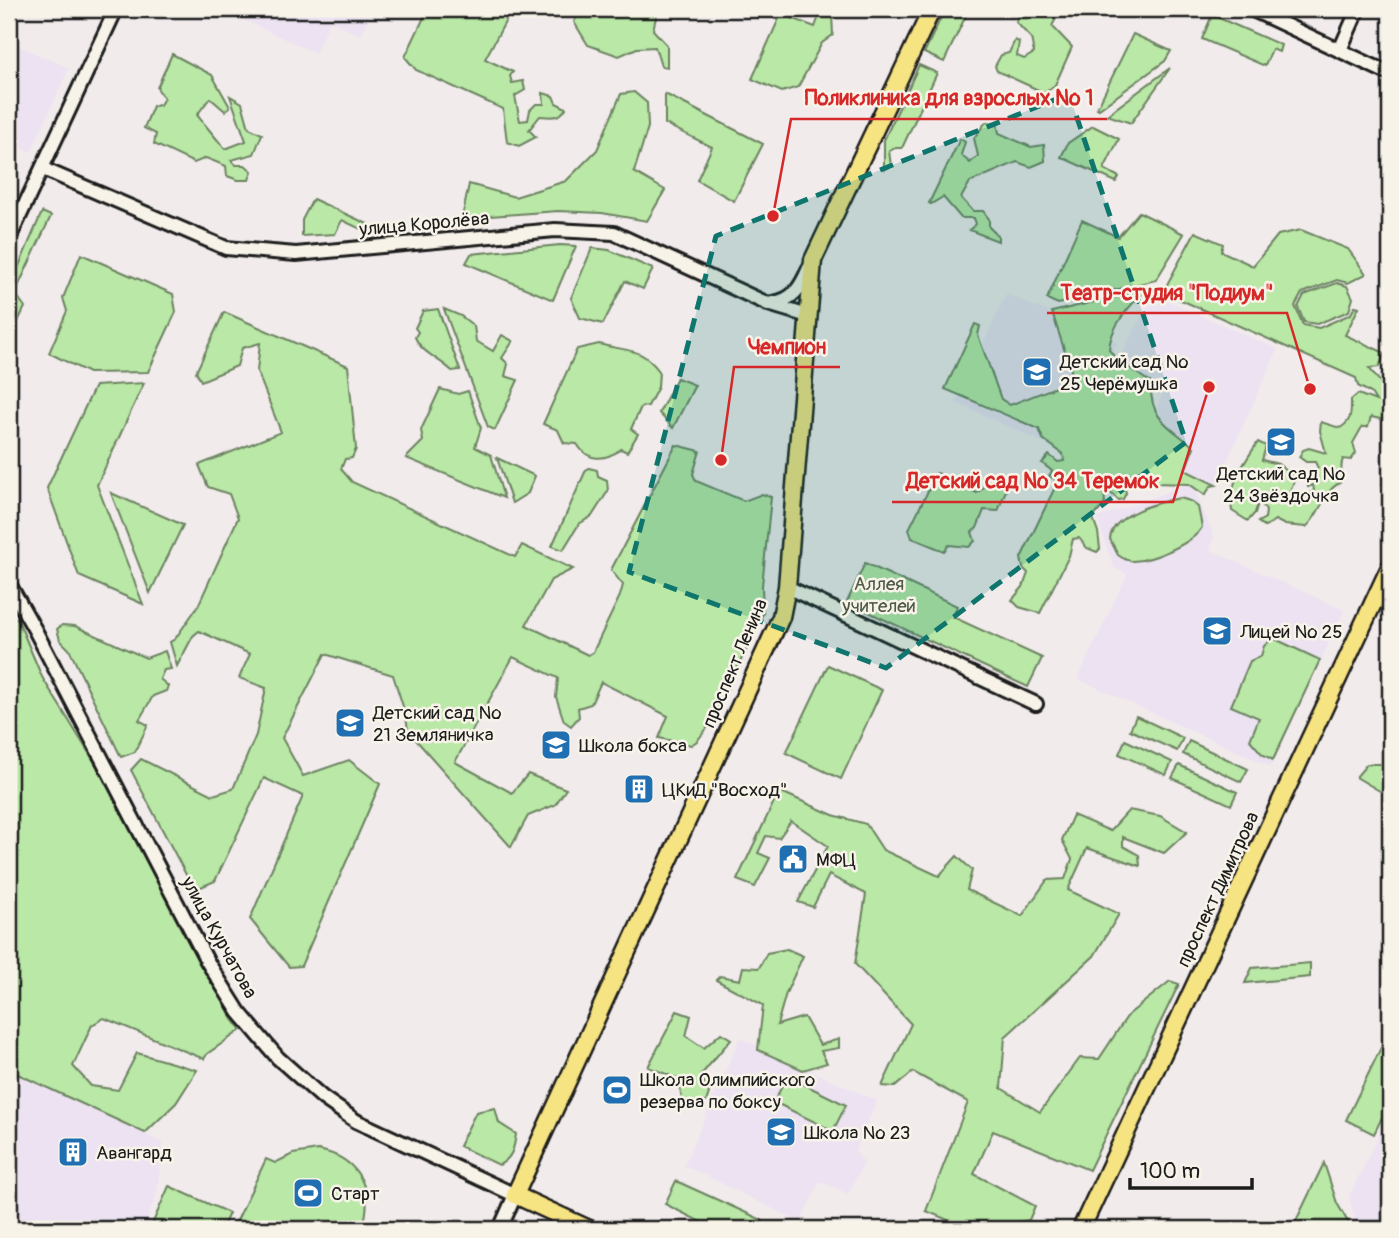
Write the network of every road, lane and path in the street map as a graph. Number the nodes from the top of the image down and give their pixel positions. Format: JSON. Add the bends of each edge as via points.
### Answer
{"nodes":[{"id":1,"x":116,"y":9,"type":"edge"},
{"id":2,"x":932,"y":9,"type":"edge"},
{"id":3,"x":1251,"y":9,"type":"edge"},
{"id":4,"x":1357,"y":9,"type":"edge"},
{"id":5,"x":1340,"y":50,"type":"junction"},
{"id":6,"x":1390,"y":74,"type":"edge"},
{"id":7,"x":43,"y":169,"type":"junction"},
{"id":8,"x":9,"y":239,"type":"edge"},
{"id":9,"x":813,"y":260,"type":"junction"},
{"id":10,"x":768,"y":304,"type":"junction"},
{"id":11,"x":808,"y":316,"type":"junction"},
{"id":12,"x":1390,"y":567,"type":"edge"},
{"id":13,"x":9,"y":584,"type":"edge"},
{"id":14,"x":787,"y":587,"type":"junction"},
{"id":15,"x":1036,"y":704,"type":"dead end"},
{"id":16,"x":515,"y":1195,"type":"junction"},
{"id":17,"x":500,"y":1229,"type":"edge"},
{"id":18,"x":589,"y":1229,"type":"edge"},
{"id":19,"x":1082,"y":1229,"type":"edge"}],
"edges":[{"from":1,"to":7,"type":"street"},
{"from":2,"to":9,"type":"main road","name":"проспект Ленина"},
{"from":3,"to":5,"type":"street"},
{"from":4,"to":5,"type":"street"},
{"from":5,"to":6,"type":"street"},
{"from":7,"to":8,"type":"street"},
{"from":7,"to":10,"type":"street","name":"улица Королёва","via":[[226,248],[296,254],[555,230],[614,233]]},
{"from":9,"to":10,"type":"street","via":[[795,295]]},
{"from":9,"to":11,"type":"main road","name":"проспект Ленина"},
{"from":10,"to":11,"type":"street","name":"улица Королёва"},
{"from":11,"to":14,"type":"main road","name":"проспект Ленина"},
{"from":12,"to":19,"type":"main road","name":"проспект Димитрова"},
{"from":13,"to":16,"type":"street","name":"улица Курчатова","via":[[207,961],[239,1012],[300,1079],[356,1121]]},
{"from":14,"to":15,"type":"street"},
{"from":14,"to":16,"type":"main road","name":"проспект Ленина","via":[[781,617]]},
{"from":16,"to":17,"type":"street","name":"проспект Ленина"},
{"from":16,"to":18,"type":"main road"}]}
